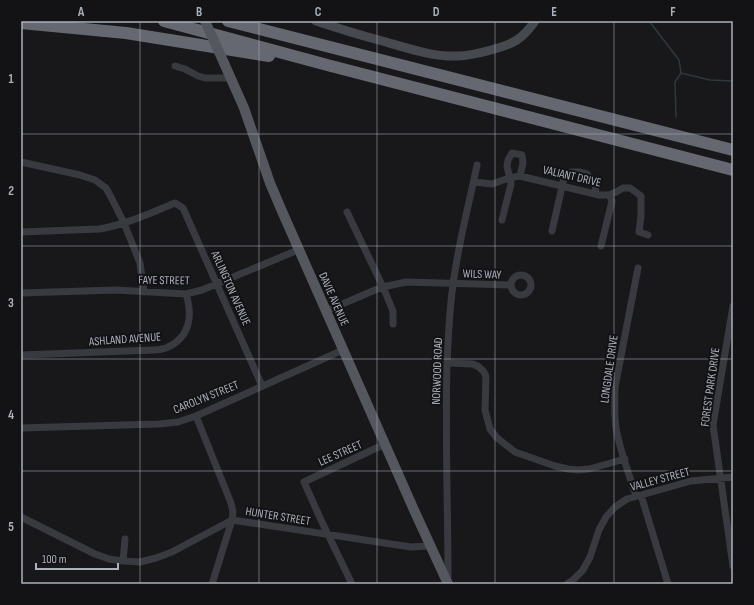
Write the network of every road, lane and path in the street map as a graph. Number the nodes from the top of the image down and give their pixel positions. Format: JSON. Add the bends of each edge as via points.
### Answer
{"nodes":[{"id":1,"x":153,"y":21,"type":"edge"},
{"id":2,"x":164,"y":21,"type":"edge"},
{"id":3,"x":205,"y":21,"type":"edge"},
{"id":4,"x":228,"y":21,"type":"edge"},
{"id":5,"x":316,"y":21,"type":"edge"},
{"id":6,"x":535,"y":21,"type":"edge"},
{"id":7,"x":21,"y":23,"type":"edge"},
{"id":8,"x":196,"y":30,"type":"junction"},
{"id":9,"x":174,"y":66,"type":"dead end"},
{"id":10,"x":331,"y":66,"type":"junction"},
{"id":11,"x":231,"y":78,"type":"junction"},
{"id":12,"x":733,"y":150,"type":"edge"},
{"id":13,"x":21,"y":162,"type":"edge"},
{"id":14,"x":477,"y":165,"type":"dead end"},
{"id":15,"x":733,"y":170,"type":"edge"},
{"id":16,"x":520,"y":176,"type":"junction"},
{"id":17,"x":509,"y":178,"type":"junction"},
{"id":18,"x":474,"y":182,"type":"junction"},
{"id":19,"x":562,"y":186,"type":"junction"},
{"id":20,"x":596,"y":194,"type":"junction"},
{"id":21,"x":609,"y":195,"type":"junction"},
{"id":22,"x":347,"y":212,"type":"dead end"},
{"id":23,"x":502,"y":220,"type":"dead end"},
{"id":24,"x":124,"y":223,"type":"junction"},
{"id":25,"x":552,"y":230,"type":"dead end"},
{"id":26,"x":21,"y":232,"type":"edge"},
{"id":27,"x":648,"y":235,"type":"dead end"},
{"id":28,"x":601,"y":246,"type":"dead end"},
{"id":29,"x":298,"y":250,"type":"junction"},
{"id":30,"x":638,"y":268,"type":"dead end"},
{"id":31,"x":217,"y":284,"type":"junction"},
{"id":32,"x":453,"y":284,"type":"junction"},
{"id":33,"x":511,"y":285,"type":"dead end"},
{"id":34,"x":384,"y":287,"type":"junction"},
{"id":35,"x":144,"y":292,"type":"junction"},
{"id":36,"x":21,"y":293,"type":"edge"},
{"id":37,"x":186,"y":294,"type":"junction"},
{"id":38,"x":733,"y":306,"type":"edge"},
{"id":39,"x":326,"y":311,"type":"junction"},
{"id":40,"x":393,"y":324,"type":"dead end"},
{"id":41,"x":343,"y":350,"type":"junction"},
{"id":42,"x":21,"y":355,"type":"edge"},
{"id":43,"x":448,"y":363,"type":"junction"},
{"id":44,"x":262,"y":386,"type":"junction"},
{"id":45,"x":196,"y":416,"type":"junction"},
{"id":46,"x":21,"y":428,"type":"edge"},
{"id":47,"x":385,"y":444,"type":"junction"},
{"id":48,"x":625,"y":459,"type":"junction"},
{"id":49,"x":720,"y":477,"type":"junction"},
{"id":50,"x":733,"y":477,"type":"edge"},
{"id":51,"x":639,"y":495,"type":"junction"},
{"id":52,"x":21,"y":517,"type":"edge"},
{"id":53,"x":232,"y":520,"type":"junction"},
{"id":54,"x":328,"y":534,"type":"junction"},
{"id":55,"x":125,"y":539,"type":"dead end"},
{"id":56,"x":430,"y":545,"type":"junction"},
{"id":57,"x":123,"y":562,"type":"junction"},
{"id":58,"x":733,"y":566,"type":"edge"},
{"id":59,"x":447,"y":581,"type":"edge"},
{"id":60,"x":212,"y":584,"type":"edge"},
{"id":61,"x":352,"y":584,"type":"edge"},
{"id":62,"x":567,"y":584,"type":"edge"},
{"id":63,"x":668,"y":584,"type":"edge"}],
"edges":[{"from":1,"to":8,"type":"highway"},
{"from":2,"to":8,"type":"highway"},
{"from":3,"to":11,"type":"main road","name":"DAVIE AVENUE","bridge":true},
{"from":4,"to":12,"type":"highway"},
{"from":5,"to":6,"type":"street","via":[[442,56],[474,54],[504,46],[517,41]]},
{"from":7,"to":10,"type":"highway","via":[[126,33]]},
{"from":8,"to":10,"type":"highway"},
{"from":9,"to":11,"type":"street","via":[[205,78]]},
{"from":10,"to":15,"type":"highway"},
{"from":11,"to":29,"type":"main road","name":"DAVIE AVENUE"},
{"from":13,"to":24,"type":"street","via":[[95,180],[106,188]]},
{"from":14,"to":18,"type":"street","name":"NORWOOD ROAD"},
{"from":16,"to":17,"type":"street","name":"VALIANT DRIVE"},
{"from":16,"to":17,"type":"street","via":[[522,155],[512,153],[507,166]]},
{"from":16,"to":19,"type":"street","name":"VALIANT DRIVE"},
{"from":17,"to":18,"type":"street","name":"VALIANT DRIVE","via":[[492,184]]},
{"from":17,"to":23,"type":"street","via":[[511,184]]},
{"from":18,"to":32,"type":"street","name":"NORWOOD ROAD"},
{"from":19,"to":20,"type":"street","name":"VALIANT DRIVE"},
{"from":19,"to":20,"type":"street","via":[[564,178],[571,172],[579,172],[587,174],[595,183]]},
{"from":19,"to":25,"type":"street"},
{"from":20,"to":21,"type":"street","name":"VALIANT DRIVE"},
{"from":21,"to":27,"type":"street","name":"VALIANT DRIVE","via":[[623,188],[630,188],[641,196],[639,232]]},
{"from":21,"to":28,"type":"street","via":[[612,201]]},
{"from":22,"to":34,"type":"street"},
{"from":24,"to":26,"type":"street","via":[[99,229]]},
{"from":24,"to":31,"type":"street","name":"ARLINGTON AVENUE","via":[[175,203],[183,208]]},
{"from":24,"to":35,"type":"street","via":[[140,263]]},
{"from":29,"to":31,"type":"street","name":"FAYE STREET"},
{"from":29,"to":39,"type":"main road","name":"DAVIE AVENUE"},
{"from":30,"to":48,"type":"street","name":"LONGDALE DRIVE","via":[[614,408],[616,428]]},
{"from":31,"to":37,"type":"street","name":"FAYE STREET"},
{"from":31,"to":44,"type":"street","name":"ARLINGTON AVENUE"},
{"from":32,"to":33,"type":"street","name":"WILS WAY"},
{"from":32,"to":34,"type":"street","name":"WILS WAY","via":[[406,282]]},
{"from":32,"to":43,"type":"street","name":"NORWOOD ROAD"},
{"from":34,"to":39,"type":"street","name":"WILS WAY"},
{"from":34,"to":40,"type":"street","via":[[393,311]]},
{"from":35,"to":36,"type":"street","name":"FAYE STREET","via":[[106,290]]},
{"from":35,"to":37,"type":"street","name":"FAYE STREET"},
{"from":37,"to":42,"type":"street","name":"ASHLAND AVENUE","via":[[190,321],[177,342],[166,348]]},
{"from":38,"to":49,"type":"street","name":"FOREST PARK DRIVE","via":[[714,425]]},
{"from":39,"to":41,"type":"main road","name":"DAVIE AVENUE"},
{"from":41,"to":44,"type":"street","name":"CAROLYN STREET"},
{"from":41,"to":47,"type":"main road","name":"DAVIE AVENUE"},
{"from":43,"to":48,"type":"street","via":[[472,364],[484,372],[485,410],[490,429],[515,452],[568,469],[589,469]]},
{"from":43,"to":59,"type":"street","name":"NORWOOD ROAD"},
{"from":44,"to":45,"type":"street","name":"CAROLYN STREET"},
{"from":45,"to":46,"type":"street","name":"CAROLYN STREET","via":[[178,422],[159,424]]},
{"from":45,"to":53,"type":"street","via":[[231,502]]},
{"from":47,"to":54,"type":"street","name":"LEE STREET","via":[[304,482]]},
{"from":47,"to":56,"type":"main road","name":"DAVIE AVENUE"},
{"from":48,"to":51,"type":"street","name":"LONGDALE DRIVE"},
{"from":49,"to":50,"type":"street","name":"VALLEY STREET"},
{"from":49,"to":51,"type":"street","name":"VALLEY STREET","via":[[692,480]]},
{"from":49,"to":58,"type":"street","name":"FOREST PARK DRIVE"},
{"from":51,"to":62,"type":"street","name":"VALLEY STREET","via":[[627,499],[606,518],[599,530],[590,558]]},
{"from":51,"to":63,"type":"street","name":"LONGDALE DRIVE"},
{"from":52,"to":57,"type":"street","name":"HUNTER STREET","via":[[95,554]]},
{"from":53,"to":54,"type":"street","name":"HUNTER STREET"},
{"from":53,"to":57,"type":"street","name":"HUNTER STREET","via":[[172,552],[140,562]]},
{"from":53,"to":60,"type":"street"},
{"from":54,"to":56,"type":"street","name":"HUNTER STREET","via":[[411,547]]},
{"from":54,"to":61,"type":"street"},
{"from":55,"to":57,"type":"street"},
{"from":56,"to":59,"type":"main road","name":"DAVIE AVENUE"}]}
